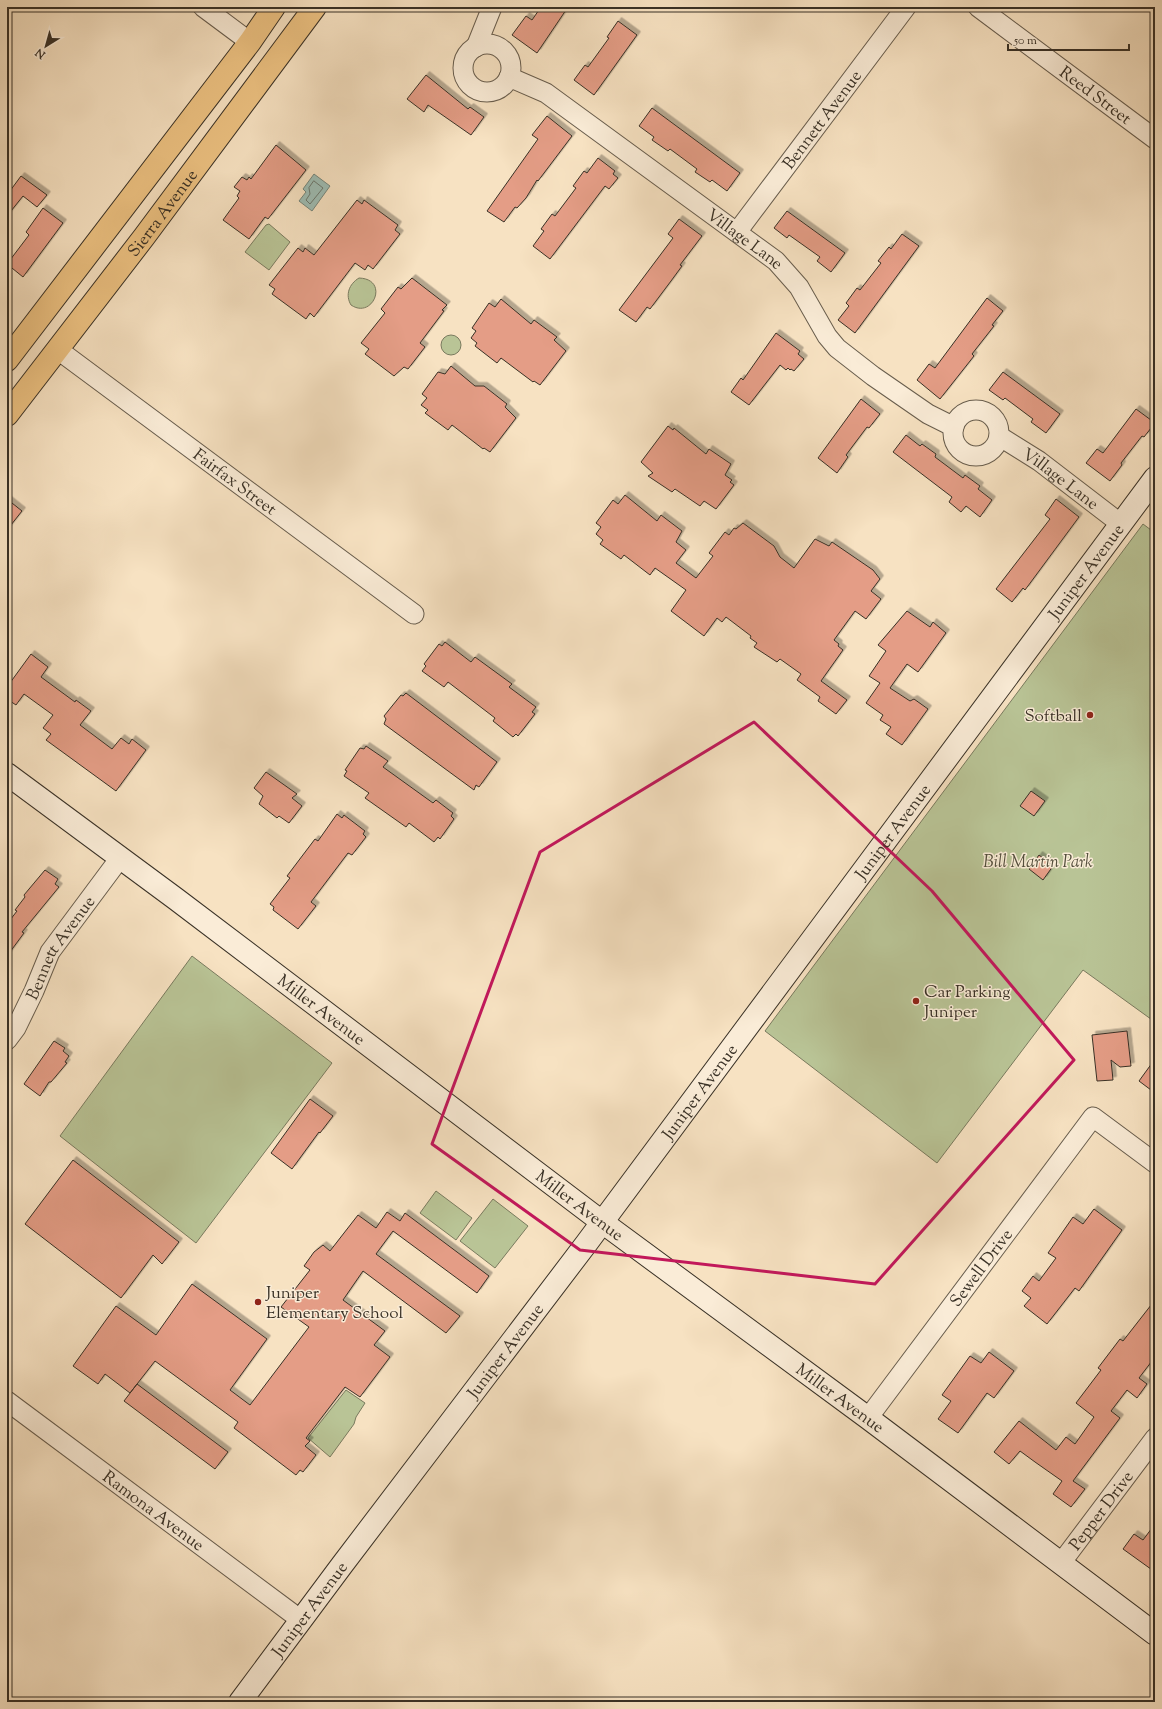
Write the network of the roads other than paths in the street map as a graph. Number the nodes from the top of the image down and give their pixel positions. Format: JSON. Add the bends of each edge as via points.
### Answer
{"nodes":[{"id":1,"x":203,"y":7,"type":"edge"},
{"id":2,"x":274,"y":7,"type":"edge"},
{"id":3,"x":315,"y":7,"type":"edge"},
{"id":4,"x":492,"y":7,"type":"edge"},
{"id":5,"x":906,"y":7,"type":"edge"},
{"id":6,"x":978,"y":7,"type":"edge"},
{"id":7,"x":250,"y":42,"type":"junction"},
{"id":8,"x":476,"y":47,"type":"junction"},
{"id":9,"x":509,"y":77,"type":"junction"},
{"id":10,"x":1155,"y":140,"type":"edge"},
{"id":11,"x":737,"y":232,"type":"junction"},
{"id":12,"x":57,"y":349,"type":"junction"},
{"id":13,"x":7,"y":360,"type":"edge"},
{"id":14,"x":7,"y":415,"type":"edge"},
{"id":15,"x":954,"y":427,"type":"junction"},
{"id":16,"x":999,"y":436,"type":"junction"},
{"id":17,"x":1155,"y":478,"type":"edge"},
{"id":18,"x":1121,"y":524,"type":"junction"},
{"id":19,"x":414,"y":614,"type":"dead end"},
{"id":20,"x":7,"y":774,"type":"edge"},
{"id":21,"x":120,"y":858,"type":"junction"},
{"id":22,"x":7,"y":1040,"type":"edge"},
{"id":23,"x":1155,"y":1163,"type":"edge"},
{"id":24,"x":602,"y":1222,"type":"junction"},
{"id":25,"x":7,"y":1401,"type":"edge"},
{"id":26,"x":868,"y":1418,"type":"junction"},
{"id":27,"x":1155,"y":1438,"type":"edge"},
{"id":28,"x":1060,"y":1563,"type":"junction"},
{"id":29,"x":301,"y":1620,"type":"junction"},
{"id":30,"x":1155,"y":1634,"type":"edge"},
{"id":31,"x":240,"y":1702,"type":"edge"}],
"edges":[{"from":1,"to":7,"type":"street"},
{"from":2,"to":7,"type":"main road","name":"Sierra Avenue"},
{"from":3,"to":12,"type":"main road","name":"Sierra Avenue"},
{"from":4,"to":8,"type":"street"},
{"from":5,"to":11,"type":"street","name":"Bennett Avenue"},
{"from":6,"to":10,"type":"street","name":"Reed Street"},
{"from":7,"to":13,"type":"main road","name":"Sierra Avenue"},
{"from":8,"to":9,"type":"street","via":[[490,44],[503,50],[510,63]]},
{"from":8,"to":9,"type":"street","via":[[465,57],[463,65],[463,72],[471,86],[485,92],[492,91],[500,88]]},
{"from":9,"to":11,"type":"street","name":"Village Lane","via":[[546,93]]},
{"from":11,"to":15,"type":"street","name":"Village Lane","via":[[776,261],[799,287],[827,336],[837,348],[928,414]]},
{"from":12,"to":14,"type":"main road","name":"Sierra Avenue"},
{"from":12,"to":19,"type":"street","name":"Fairfax Street"},
{"from":15,"to":16,"type":"street","via":[[962,415],[977,410],[984,411],[996,421]]},
{"from":15,"to":16,"type":"street","via":[[958,446],[963,451],[975,455],[988,452]]},
{"from":16,"to":18,"type":"street","name":"Village Lane","via":[[1039,461]]},
{"from":17,"to":18,"type":"street","name":"Juniper Avenue"},
{"from":18,"to":24,"type":"street","name":"Juniper Avenue"},
{"from":20,"to":21,"type":"street","name":"Miller Avenue"},
{"from":21,"to":22,"type":"street","name":"Bennett Avenue","via":[[50,952],[16,1028]]},
{"from":21,"to":24,"type":"street","name":"Miller Avenue"},
{"from":23,"to":26,"type":"street","name":"Sewell Drive","via":[[1093,1117]]},
{"from":24,"to":26,"type":"street","name":"Miller Avenue"},
{"from":24,"to":29,"type":"street","name":"Juniper Avenue"},
{"from":25,"to":29,"type":"street","name":"Ramona Avenue"},
{"from":26,"to":28,"type":"street","name":"Miller Avenue"},
{"from":27,"to":28,"type":"street","name":"Pepper Drive"},
{"from":28,"to":30,"type":"street","name":"Miller Avenue"},
{"from":29,"to":31,"type":"street","name":"Juniper Avenue"}]}
